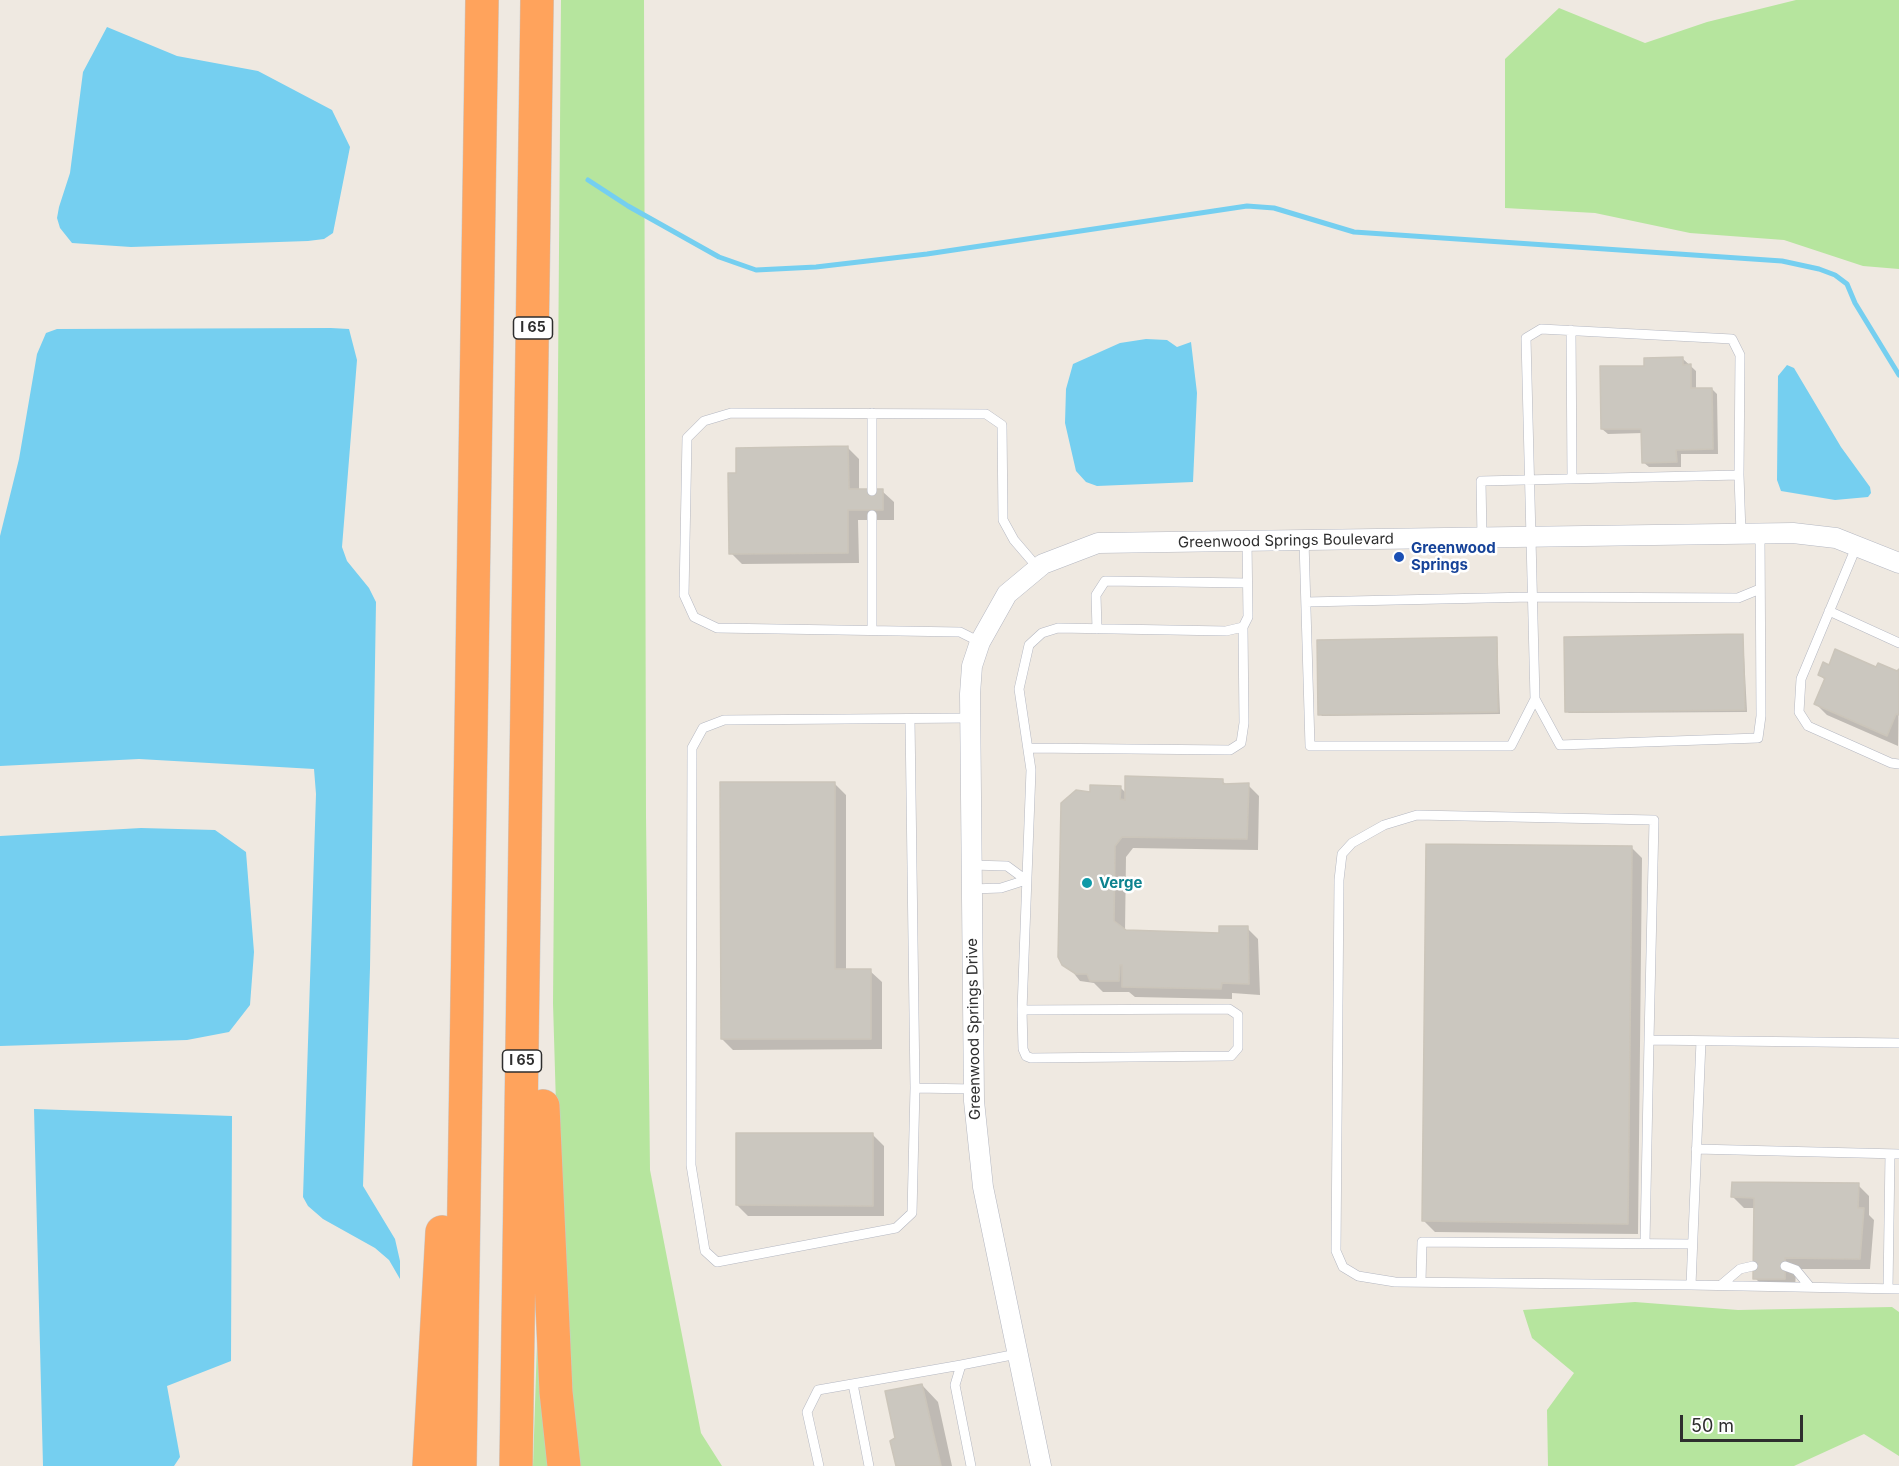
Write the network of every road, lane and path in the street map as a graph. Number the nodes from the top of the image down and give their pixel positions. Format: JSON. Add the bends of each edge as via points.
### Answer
{"nodes":[{"id":1,"x":482,"y":0,"type":"edge"},
{"id":2,"x":537,"y":0,"type":"edge"},
{"id":3,"x":1571,"y":330,"type":"junction"},
{"id":4,"x":872,"y":413,"type":"junction"},
{"id":5,"x":1739,"y":475,"type":"junction"},
{"id":6,"x":1572,"y":478,"type":"junction"},
{"id":7,"x":1528,"y":480,"type":"junction"},
{"id":8,"x":872,"y":492,"type":"dead end"},
{"id":9,"x":872,"y":515,"type":"dead end"},
{"id":10,"x":1750,"y":534,"type":"junction"},
{"id":11,"x":1530,"y":537,"type":"junction"},
{"id":12,"x":1482,"y":538,"type":"junction"},
{"id":13,"x":1304,"y":541,"type":"junction"},
{"id":14,"x":1247,"y":542,"type":"junction"},
{"id":15,"x":1857,"y":545,"type":"junction"},
{"id":16,"x":1899,"y":563,"type":"edge"},
{"id":17,"x":1038,"y":567,"type":"junction"},
{"id":18,"x":1247,"y":583,"type":"junction"},
{"id":19,"x":1760,"y":589,"type":"junction"},
{"id":20,"x":1007,"y":594,"type":"joint"},
{"id":21,"x":1531,"y":597,"type":"junction"},
{"id":22,"x":1306,"y":602,"type":"junction"},
{"id":23,"x":1829,"y":611,"type":"junction"},
{"id":24,"x":1243,"y":627,"type":"junction"},
{"id":25,"x":1097,"y":629,"type":"junction"},
{"id":26,"x":872,"y":630,"type":"junction"},
{"id":27,"x":980,"y":642,"type":"junction"},
{"id":28,"x":1899,"y":643,"type":"edge"},
{"id":29,"x":528,"y":656,"type":"junction"},
{"id":30,"x":1535,"y":699,"type":"junction"},
{"id":31,"x":971,"y":718,"type":"junction"},
{"id":32,"x":910,"y":719,"type":"junction"},
{"id":33,"x":1028,"y":748,"type":"junction"},
{"id":34,"x":1899,"y":764,"type":"edge"},
{"id":35,"x":471,"y":779,"type":"junction"},
{"id":36,"x":971,"y":865,"type":"junction"},
{"id":37,"x":1026,"y":880,"type":"junction"},
{"id":38,"x":972,"y":889,"type":"junction"},
{"id":39,"x":1022,"y":1010,"type":"junction"},
{"id":40,"x":1649,"y":1040,"type":"junction"},
{"id":41,"x":1701,"y":1041,"type":"junction"},
{"id":42,"x":1899,"y":1043,"type":"edge"},
{"id":43,"x":915,"y":1088,"type":"junction"},
{"id":44,"x":974,"y":1089,"type":"junction"},
{"id":45,"x":1696,"y":1149,"type":"junction"},
{"id":46,"x":1895,"y":1154,"type":"edge"},
{"id":47,"x":1645,"y":1243,"type":"junction"},
{"id":48,"x":1692,"y":1244,"type":"junction"},
{"id":49,"x":1753,"y":1266,"type":"dead end"},
{"id":50,"x":1785,"y":1266,"type":"dead end"},
{"id":51,"x":1421,"y":1282,"type":"junction"},
{"id":52,"x":1691,"y":1285,"type":"junction"},
{"id":53,"x":1721,"y":1285,"type":"junction"},
{"id":54,"x":1810,"y":1287,"type":"junction"},
{"id":55,"x":1887,"y":1289,"type":"junction"},
{"id":56,"x":1899,"y":1289,"type":"edge"},
{"id":57,"x":1017,"y":1354,"type":"junction"},
{"id":58,"x":961,"y":1365,"type":"junction"},
{"id":59,"x":853,"y":1384,"type":"junction"},
{"id":60,"x":429,"y":1466,"type":"edge"},
{"id":61,"x":459,"y":1466,"type":"edge"},
{"id":62,"x":516,"y":1466,"type":"edge"},
{"id":63,"x":564,"y":1466,"type":"edge"},
{"id":64,"x":819,"y":1466,"type":"edge"},
{"id":65,"x":869,"y":1466,"type":"edge"},
{"id":66,"x":971,"y":1466,"type":"edge"},
{"id":67,"x":1041,"y":1466,"type":"edge"}],
"edges":[{"from":1,"to":35,"type":"highway"},
{"from":2,"to":29,"type":"highway","number":"I 65"},
{"from":3,"to":5,"type":"lane","via":[[1732,339],[1740,355]]},
{"from":3,"to":6,"type":"lane"},
{"from":3,"to":7,"type":"lane","via":[[1541,329],[1526,338]]},
{"from":4,"to":8,"type":"lane"},
{"from":4,"to":17,"type":"lane","via":[[986,414],[1002,425],[1003,520],[1014,540]]},
{"from":4,"to":26,"type":"lane","via":[[730,413],[704,421],[687,438],[684,595],[694,618],[717,628]]},
{"from":5,"to":6,"type":"lane"},
{"from":5,"to":10,"type":"lane"},
{"from":6,"to":7,"type":"lane"},
{"from":7,"to":11,"type":"lane"},
{"from":7,"to":12,"type":"lane","via":[[1481,482]]},
{"from":9,"to":26,"type":"lane"},
{"from":10,"to":11,"type":"street","name":"Greenwood Springs Boulevard"},
{"from":10,"to":15,"type":"street","name":"Greenwood Springs Boulevard","via":[[1793,533],[1836,538]]},
{"from":10,"to":19,"type":"lane"},
{"from":11,"to":12,"type":"street","name":"Greenwood Springs Boulevard"},
{"from":11,"to":21,"type":"lane"},
{"from":12,"to":13,"type":"street","name":"Greenwood Springs Boulevard"},
{"from":13,"to":14,"type":"street","name":"Greenwood Springs Boulevard"},
{"from":13,"to":22,"type":"lane"},
{"from":14,"to":17,"type":"street","name":"Greenwood Springs Boulevard","via":[[1098,543]]},
{"from":14,"to":18,"type":"lane"},
{"from":15,"to":16,"type":"street","name":"Greenwood Springs Boulevard"},
{"from":15,"to":23,"type":"lane"},
{"from":17,"to":20,"type":"street","name":"Greenwood Springs Boulevard"},
{"from":18,"to":24,"type":"lane","via":[[1248,616]]},
{"from":18,"to":25,"type":"lane","via":[[1105,581],[1096,595]]},
{"from":19,"to":21,"type":"lane","via":[[1738,598]]},
{"from":19,"to":30,"type":"lane","via":[[1758,738],[1560,745]]},
{"from":20,"to":27,"type":"street","name":"Greenwood Springs Drive"},
{"from":21,"to":22,"type":"lane"},
{"from":21,"to":30,"type":"lane"},
{"from":22,"to":30,"type":"lane","via":[[1310,746],[1511,746]]},
{"from":23,"to":28,"type":"lane"},
{"from":23,"to":34,"type":"lane","via":[[1801,679],[1802,719],[1808,726]]},
{"from":24,"to":25,"type":"lane","via":[[1226,631]]},
{"from":24,"to":33,"type":"lane","via":[[1244,723],[1241,743],[1230,750]]},
{"from":25,"to":33,"type":"lane","via":[[1058,628],[1042,633],[1029,645],[1019,689]]},
{"from":26,"to":27,"type":"lane","via":[[960,632]]},
{"from":27,"to":31,"type":"street","name":"Greenwood Springs Drive","via":[[972,666]]},
{"from":29,"to":62,"type":"highway","number":"I 65"},
{"from":29,"to":63,"type":"highway","via":[[545,1198]]},
{"from":31,"to":32,"type":"lane"},
{"from":31,"to":36,"type":"street","name":"Greenwood Springs Drive"},
{"from":32,"to":43,"type":"lane"},
{"from":32,"to":43,"type":"lane","via":[[724,720],[703,728],[692,748],[691,1165],[705,1251],[717,1262],[896,1228],[912,1213]]},
{"from":33,"to":37,"type":"lane","via":[[1031,770]]},
{"from":35,"to":60,"type":"highway"},
{"from":35,"to":61,"type":"highway"},
{"from":36,"to":37,"type":"lane","via":[[1007,866]]},
{"from":36,"to":38,"type":"street","name":"Greenwood Springs Drive"},
{"from":37,"to":38,"type":"lane","via":[[1001,888]]},
{"from":37,"to":39,"type":"lane"},
{"from":38,"to":44,"type":"street","name":"Greenwood Springs Drive"},
{"from":39,"to":39,"type":"lane","via":[[1023,1049],[1031,1058],[1231,1056],[1238,1048],[1238,1015],[1229,1009]]},
{"from":40,"to":41,"type":"lane"},
{"from":40,"to":47,"type":"lane"},
{"from":40,"to":51,"type":"lane","via":[[1654,820],[1417,815],[1384,825],[1352,843],[1342,854],[1339,880],[1336,1251],[1343,1267],[1358,1276]]},
{"from":41,"to":42,"type":"lane"},
{"from":41,"to":45,"type":"lane"},
{"from":43,"to":44,"type":"lane"},
{"from":44,"to":57,"type":"street","name":"Greenwood Springs Drive","via":[[983,1187]]},
{"from":45,"to":46,"type":"lane"},
{"from":45,"to":48,"type":"lane"},
{"from":46,"to":55,"type":"lane"},
{"from":47,"to":48,"type":"lane"},
{"from":47,"to":51,"type":"lane","via":[[1422,1242]]},
{"from":48,"to":52,"type":"lane"},
{"from":49,"to":53,"type":"lane","via":[[1740,1269]]},
{"from":50,"to":54,"type":"lane","via":[[1796,1270]]},
{"from":51,"to":52,"type":"lane"},
{"from":52,"to":53,"type":"lane"},
{"from":53,"to":54,"type":"lane"},
{"from":54,"to":55,"type":"lane"},
{"from":55,"to":56,"type":"lane"},
{"from":57,"to":58,"type":"lane"},
{"from":57,"to":67,"type":"street","name":"Greenwood Springs Drive"},
{"from":58,"to":59,"type":"lane"},
{"from":58,"to":66,"type":"lane","via":[[955,1385]]},
{"from":59,"to":64,"type":"lane","via":[[818,1390],[807,1412]]},
{"from":59,"to":65,"type":"lane"}]}
